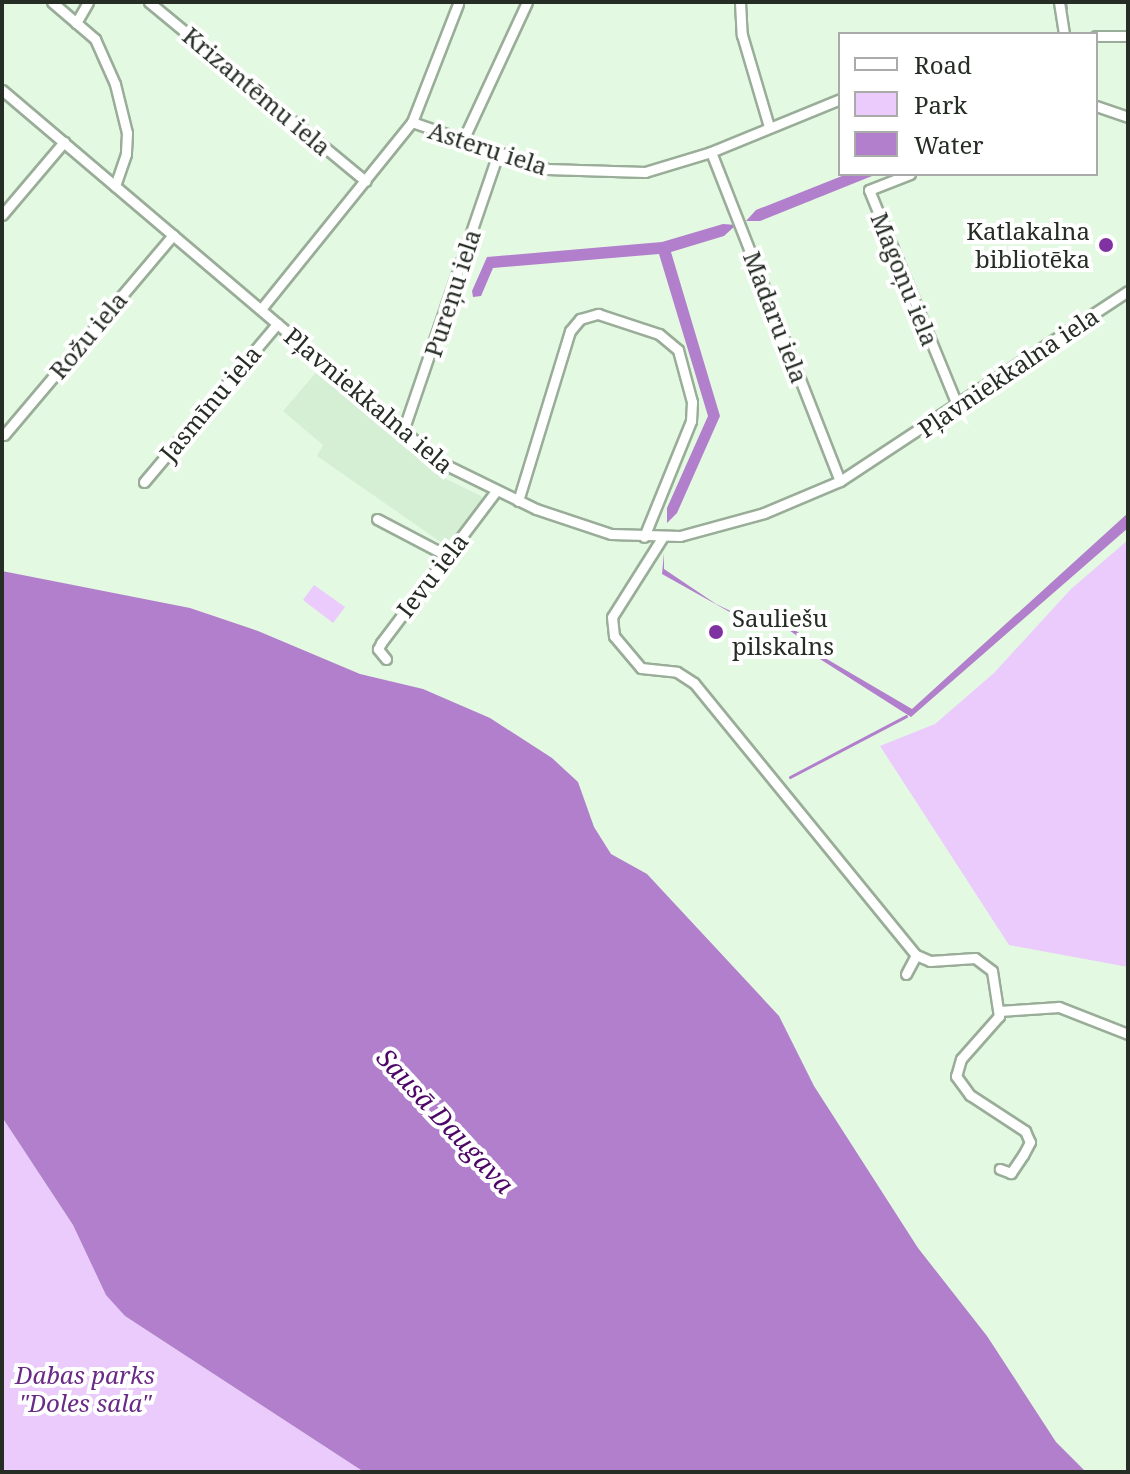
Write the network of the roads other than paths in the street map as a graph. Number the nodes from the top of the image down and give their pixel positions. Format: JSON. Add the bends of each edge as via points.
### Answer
{"nodes":[{"id":1,"x":52,"y":2,"type":"edge"},
{"id":2,"x":88,"y":2,"type":"edge"},
{"id":3,"x":149,"y":2,"type":"edge"},
{"id":4,"x":527,"y":2,"type":"edge"},
{"id":5,"x":740,"y":2,"type":"edge"},
{"id":6,"x":1059,"y":2,"type":"edge"},
{"id":7,"x":458,"y":4,"type":"dead end"},
{"id":8,"x":76,"y":23,"type":"junction"},
{"id":9,"x":1064,"y":32,"type":"edge"},
{"id":10,"x":1098,"y":36,"type":"edge"},
{"id":11,"x":1128,"y":36,"type":"edge"},
{"id":12,"x":2,"y":90,"type":"edge"},
{"id":13,"x":838,"y":100,"type":"edge"},
{"id":14,"x":1098,"y":107,"type":"edge"},
{"id":15,"x":1128,"y":117,"type":"edge"},
{"id":16,"x":412,"y":122,"type":"junction"},
{"id":17,"x":769,"y":127,"type":"junction"},
{"id":18,"x":463,"y":140,"type":"junction"},
{"id":19,"x":64,"y":142,"type":"junction"},
{"id":20,"x":711,"y":152,"type":"junction"},
{"id":21,"x":498,"y":154,"type":"junction"},
{"id":22,"x":905,"y":176,"type":"edge"},
{"id":23,"x":365,"y":181,"type":"junction"},
{"id":24,"x":115,"y":186,"type":"junction"},
{"id":25,"x":2,"y":215,"type":"edge"},
{"id":26,"x":173,"y":235,"type":"junction"},
{"id":27,"x":1128,"y":291,"type":"edge"},
{"id":28,"x":261,"y":309,"type":"junction"},
{"id":29,"x":277,"y":324,"type":"junction"},
{"id":30,"x":958,"y":407,"type":"junction"},
{"id":31,"x":403,"y":431,"type":"junction"},
{"id":32,"x":4,"y":435,"type":"edge"},
{"id":33,"x":840,"y":481,"type":"junction"},
{"id":34,"x":144,"y":482,"type":"dead end"},
{"id":35,"x":496,"y":491,"type":"junction"},
{"id":36,"x":518,"y":501,"type":"junction"},
{"id":37,"x":377,"y":519,"type":"dead end"},
{"id":38,"x":644,"y":537,"type":"junction"},
{"id":39,"x":662,"y":538,"type":"junction"},
{"id":40,"x":446,"y":555,"type":"junction"},
{"id":41,"x":386,"y":659,"type":"dead end"},
{"id":42,"x":916,"y":955,"type":"junction"},
{"id":43,"x":906,"y":974,"type":"dead end"},
{"id":44,"x":999,"y":1011,"type":"junction"},
{"id":45,"x":1128,"y":1034,"type":"edge"},
{"id":46,"x":1000,"y":1169,"type":"dead end"}],
"edges":[{"from":1,"to":8,"type":"street"},
{"from":2,"to":8,"type":"street"},
{"from":3,"to":23,"type":"street","name":"Krizantēmu iela"},
{"from":4,"to":18,"type":"street"},
{"from":5,"to":17,"type":"street","via":[[743,41]]},
{"from":6,"to":9,"type":"street"},
{"from":7,"to":16,"type":"street"},
{"from":8,"to":24,"type":"street","via":[[95,39],[115,84],[127,133]]},
{"from":10,"to":11,"type":"street"},
{"from":12,"to":19,"type":"street","name":"Pļavniekkalna iela"},
{"from":13,"to":17,"type":"street","name":"Asteru iela"},
{"from":14,"to":15,"type":"street"},
{"from":16,"to":18,"type":"street","name":"Asteru iela"},
{"from":16,"to":23,"type":"street","name":"Asteru iela"},
{"from":17,"to":20,"type":"street","name":"Asteru iela"},
{"from":18,"to":21,"type":"street","name":"Asteru iela"},
{"from":19,"to":24,"type":"street","name":"Pļavniekkalna iela"},
{"from":19,"to":25,"type":"street"},
{"from":20,"to":21,"type":"street","name":"Asteru iela","via":[[636,173],[566,172]]},
{"from":20,"to":33,"type":"street","name":"Madaru iela"},
{"from":21,"to":31,"type":"street","name":"Pureņu iela"},
{"from":22,"to":30,"type":"street","name":"Magoņu iela","via":[[869,190]]},
{"from":23,"to":28,"type":"street","name":"Asteru iela"},
{"from":24,"to":26,"type":"street","name":"Pļavniekkalna iela"},
{"from":26,"to":28,"type":"street","name":"Pļavniekkalna iela"},
{"from":26,"to":32,"type":"street","name":"Rožu iela"},
{"from":27,"to":30,"type":"street","name":"Pļavniekkalna iela"},
{"from":28,"to":29,"type":"street","name":"Pļavniekkalna iela"},
{"from":29,"to":31,"type":"street","name":"Pļavniekkalna iela"},
{"from":29,"to":34,"type":"street","name":"Jasmīnu iela"},
{"from":30,"to":33,"type":"street","name":"Pļavniekkalna iela"},
{"from":31,"to":35,"type":"street","name":"Pļavniekkalna iela","via":[[450,469]]},
{"from":33,"to":39,"type":"street","name":"Pļavniekkalna iela","via":[[764,513]]},
{"from":35,"to":36,"type":"street","name":"Pļavniekkalna iela"},
{"from":35,"to":40,"type":"street","name":"Ievu iela"},
{"from":36,"to":38,"type":"street","name":"Pļavniekkalna iela","via":[[591,530]]},
{"from":36,"to":38,"type":"street","via":[[570,331],[580,319],[598,314],[659,334],[678,350],[692,402],[691,421]]},
{"from":37,"to":40,"type":"street"},
{"from":38,"to":39,"type":"street","name":"Pļavniekkalna iela"},
{"from":39,"to":42,"type":"street","via":[[610,627],[641,668],[677,672],[694,683]]},
{"from":40,"to":41,"type":"street","name":"Ievu iela","via":[[381,643],[378,649]]},
{"from":42,"to":43,"type":"street"},
{"from":42,"to":44,"type":"street","via":[[930,961],[982,960],[992,971]]},
{"from":44,"to":45,"type":"street","via":[[1059,1007]]},
{"from":44,"to":46,"type":"street","via":[[996,1022],[961,1059],[956,1076],[970,1095],[1025,1131],[1030,1142],[1017,1164],[1011,1173]]}]}
